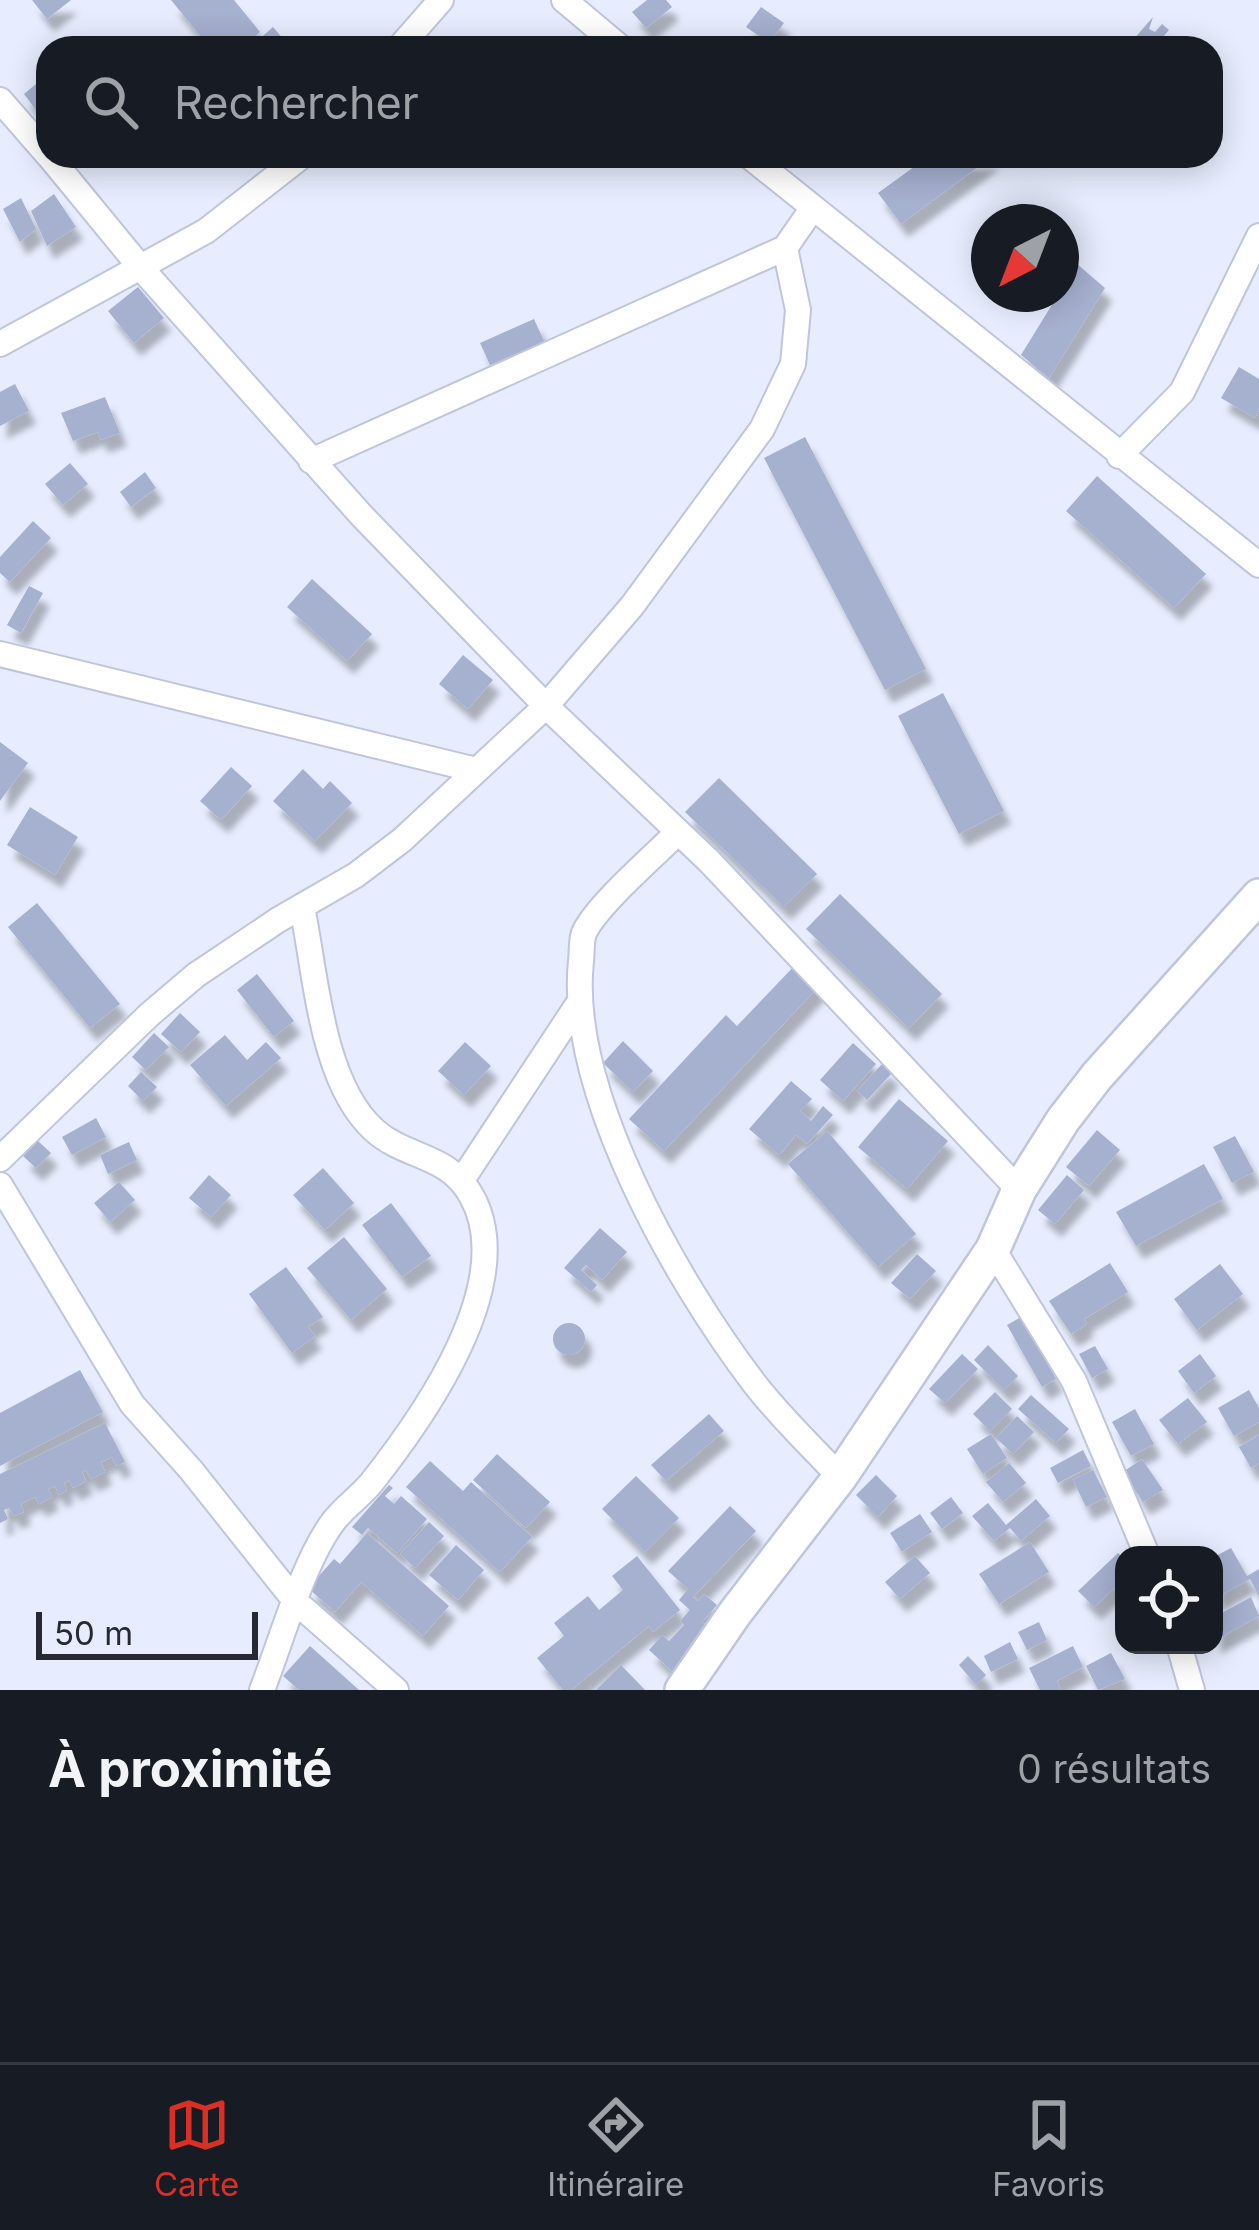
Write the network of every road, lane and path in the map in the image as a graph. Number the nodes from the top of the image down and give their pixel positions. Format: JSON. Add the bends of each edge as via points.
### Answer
{"nodes":[{"id":1,"x":441,"y":0,"type":"edge"},
{"id":2,"x":564,"y":0,"type":"edge"},
{"id":3,"x":410,"y":36,"type":"edge"},
{"id":4,"x":607,"y":36,"type":"edge"},
{"id":5,"x":0,"y":100,"type":"edge"},
{"id":6,"x":36,"y":142,"type":"edge"},
{"id":7,"x":58,"y":168,"type":"edge"},
{"id":8,"x":287,"y":168,"type":"edge"},
{"id":9,"x":763,"y":168,"type":"edge"},
{"id":10,"x":812,"y":209,"type":"junction"},
{"id":11,"x":1259,"y":236,"type":"edge"},
{"id":12,"x":785,"y":248,"type":"junction"},
{"id":13,"x":141,"y":268,"type":"junction"},
{"id":14,"x":0,"y":344,"type":"edge"},
{"id":15,"x":1119,"y":456,"type":"junction"},
{"id":16,"x":311,"y":461,"type":"junction"},
{"id":17,"x":1259,"y":565,"type":"edge"},
{"id":18,"x":0,"y":654,"type":"edge"},
{"id":19,"x":546,"y":706,"type":"junction"},
{"id":20,"x":476,"y":770,"type":"junction"},
{"id":21,"x":677,"y":833,"type":"junction"},
{"id":22,"x":1259,"y":896,"type":"edge"},
{"id":23,"x":302,"y":907,"type":"junction"},
{"id":24,"x":580,"y":1000,"type":"junction"},
{"id":25,"x":0,"y":1160,"type":"edge"},
{"id":26,"x":463,"y":1180,"type":"junction"},
{"id":27,"x":0,"y":1186,"type":"edge"},
{"id":28,"x":1019,"y":1190,"type":"junction"},
{"id":29,"x":993,"y":1249,"type":"junction"},
{"id":30,"x":840,"y":1477,"type":"junction"},
{"id":31,"x":1144,"y":1546,"type":"edge"},
{"id":32,"x":296,"y":1602,"type":"junction"},
{"id":33,"x":1182,"y":1654,"type":"edge"},
{"id":34,"x":262,"y":1690,"type":"edge"},
{"id":35,"x":395,"y":1690,"type":"edge"},
{"id":36,"x":682,"y":1690,"type":"edge"},
{"id":37,"x":1192,"y":1690,"type":"edge"}],
"edges":[{"from":1,"to":3,"type":"street"},
{"from":2,"to":4,"type":"street"},
{"from":5,"to":6,"type":"street"},
{"from":7,"to":13,"type":"street"},
{"from":8,"to":13,"type":"street","via":[[206,231]]},
{"from":9,"to":10,"type":"street"},
{"from":10,"to":12,"type":"street"},
{"from":10,"to":15,"type":"street"},
{"from":11,"to":15,"type":"street","via":[[1183,392]]},
{"from":12,"to":16,"type":"street"},
{"from":12,"to":19,"type":"street","via":[[798,310],[793,364],[762,429],[632,606]]},
{"from":13,"to":14,"type":"street"},
{"from":13,"to":16,"type":"street"},
{"from":15,"to":17,"type":"street"},
{"from":16,"to":19,"type":"street"},
{"from":18,"to":20,"type":"street"},
{"from":19,"to":20,"type":"street"},
{"from":19,"to":21,"type":"street"},
{"from":20,"to":23,"type":"street","via":[[402,840]]},
{"from":21,"to":24,"type":"street","via":[[584,934]]},
{"from":21,"to":28,"type":"street"},
{"from":22,"to":28,"type":"main road","via":[[1097,1076]]},
{"from":23,"to":25,"type":"street","via":[[148,1015]]},
{"from":23,"to":26,"type":"street","via":[[322,1016],[356,1107],[375,1132]]},
{"from":24,"to":26,"type":"street"},
{"from":24,"to":30,"type":"street","via":[[597,1086],[682,1273],[754,1383]]},
{"from":26,"to":32,"type":"street","via":[[486,1244],[482,1283],[437,1394],[332,1523]]},
{"from":27,"to":32,"type":"street","via":[[132,1404]]},
{"from":28,"to":29,"type":"main road"},
{"from":29,"to":30,"type":"main road"},
{"from":29,"to":31,"type":"street","via":[[1074,1381]]},
{"from":30,"to":36,"type":"main road"},
{"from":32,"to":34,"type":"street"},
{"from":32,"to":35,"type":"street"},
{"from":33,"to":37,"type":"street"}]}
